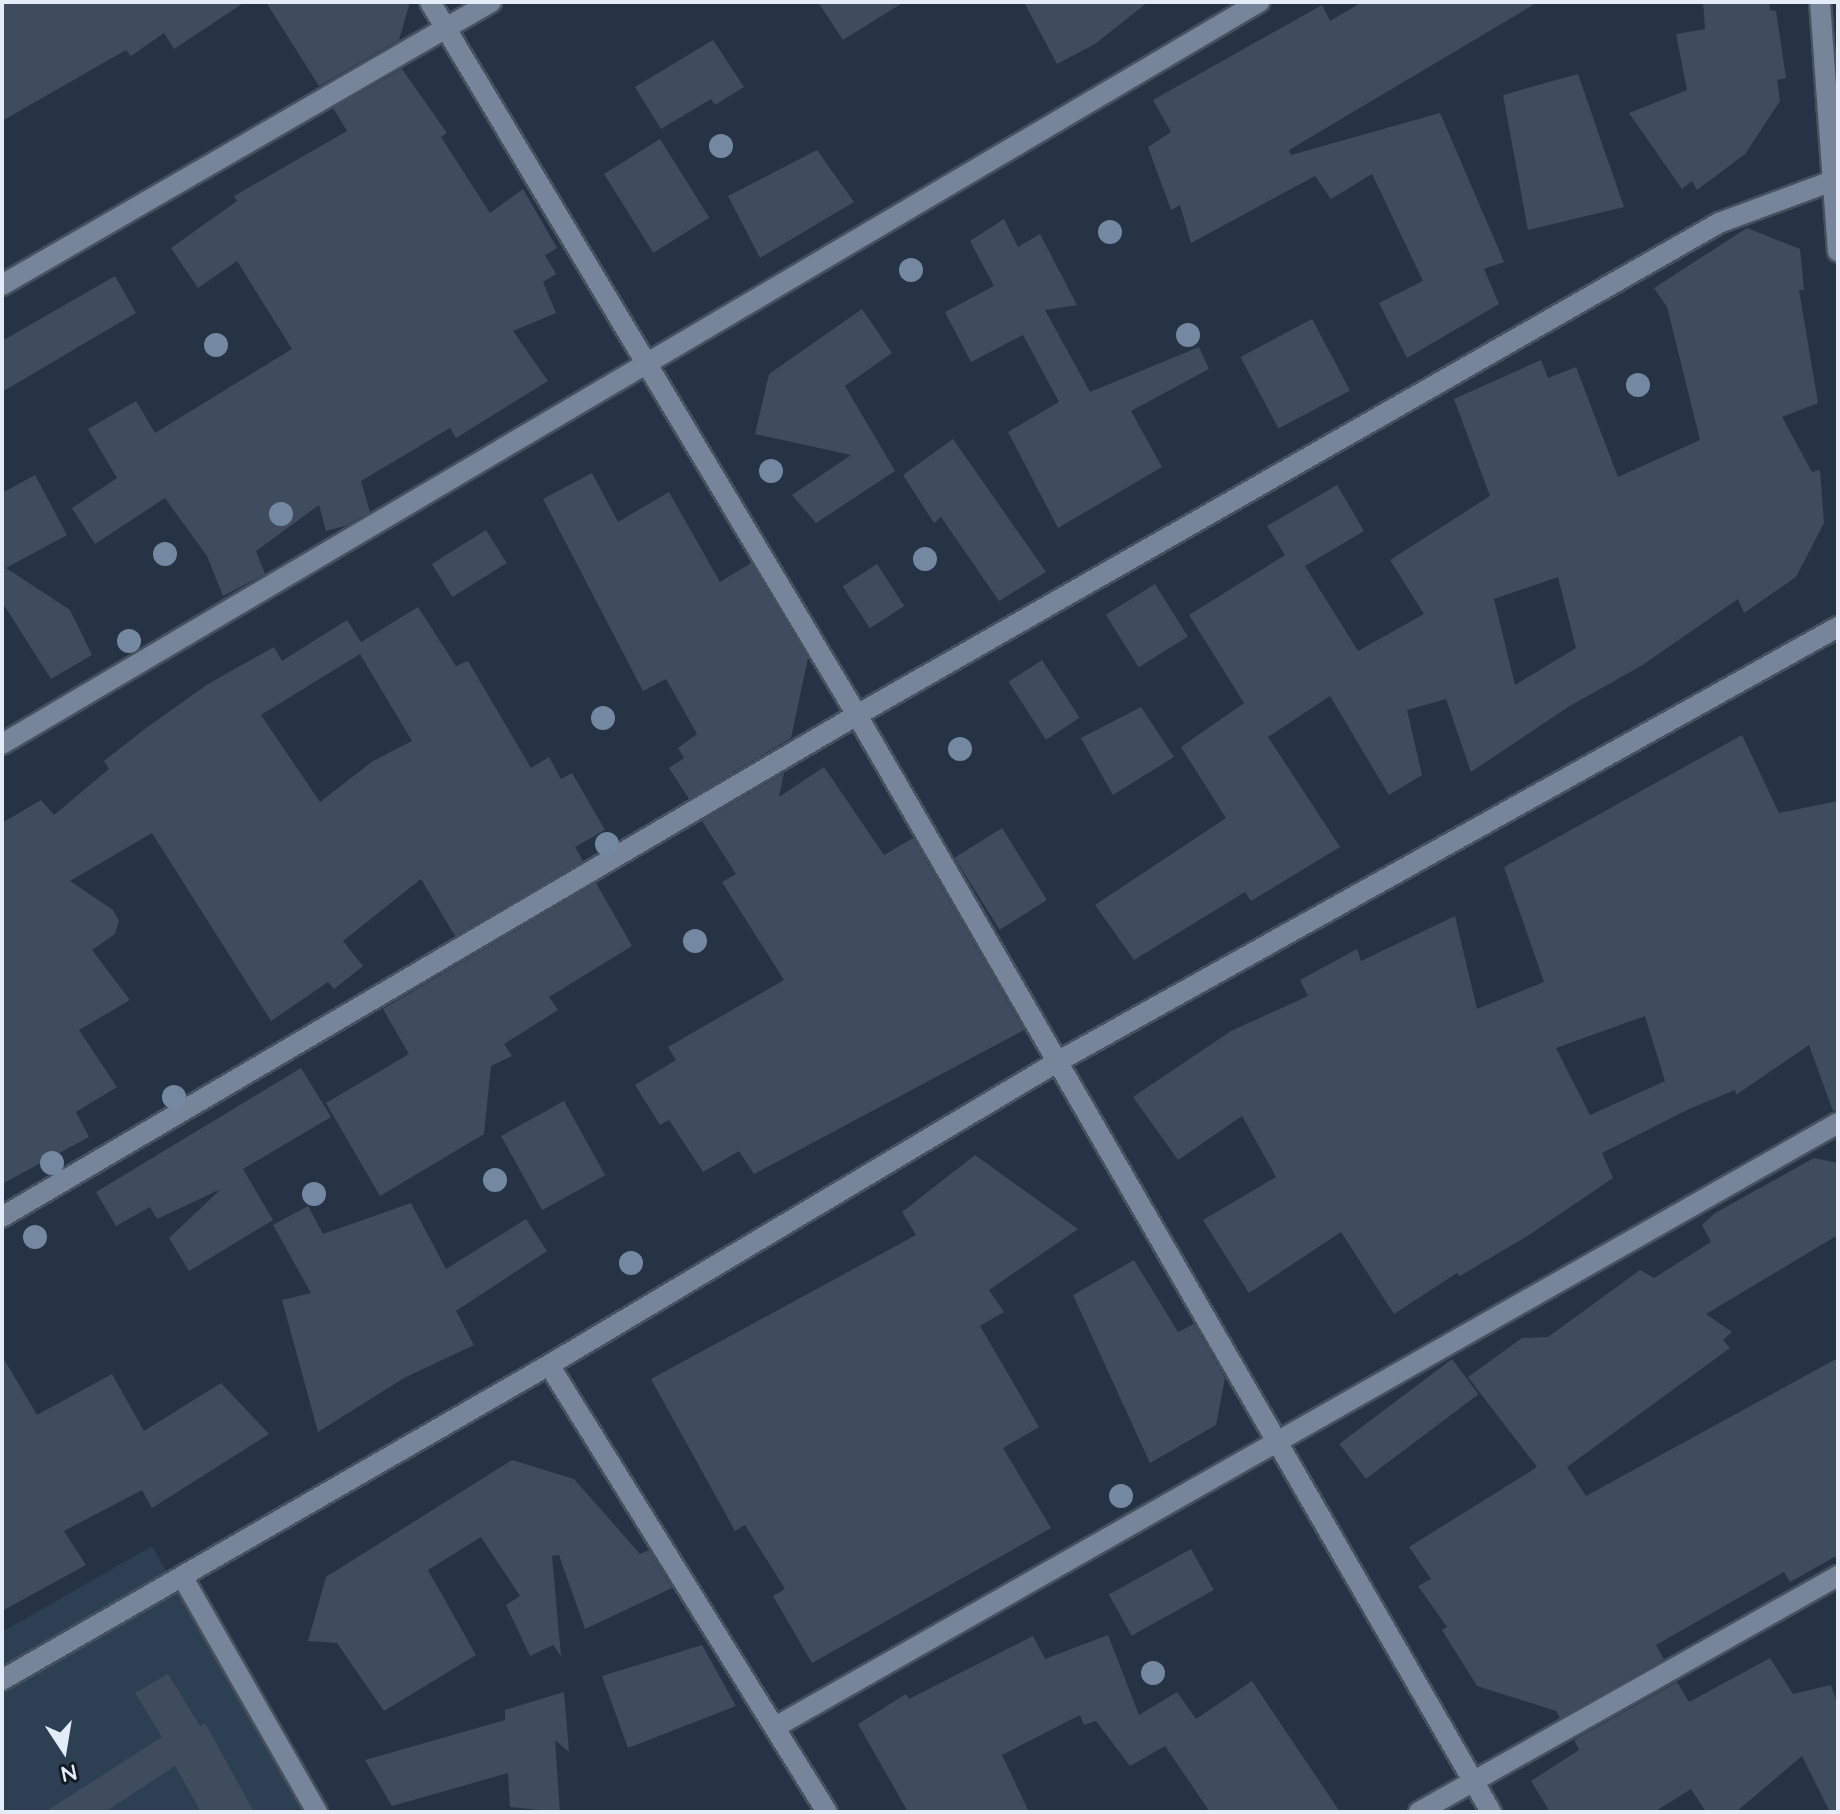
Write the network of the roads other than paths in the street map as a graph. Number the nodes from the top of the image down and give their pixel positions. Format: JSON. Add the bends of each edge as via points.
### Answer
{"nodes":[{"id":1,"x":430,"y":2,"type":"edge"},
{"id":2,"x":491,"y":2,"type":"edge"},
{"id":3,"x":1259,"y":2,"type":"edge"},
{"id":4,"x":1820,"y":2,"type":"edge"},
{"id":5,"x":446,"y":29,"type":"junction"},
{"id":6,"x":1835,"y":179,"type":"edge"},
{"id":7,"x":1838,"y":251,"type":"edge"},
{"id":8,"x":2,"y":285,"type":"edge"},
{"id":9,"x":646,"y":361,"type":"junction"},
{"id":10,"x":1838,"y":627,"type":"edge"},
{"id":11,"x":857,"y":715,"type":"junction"},
{"id":12,"x":2,"y":744,"type":"edge"},
{"id":13,"x":1057,"y":1062,"type":"junction"},
{"id":14,"x":1838,"y":1123,"type":"edge"},
{"id":15,"x":2,"y":1217,"type":"edge"},
{"id":16,"x":549,"y":1365,"type":"junction"},
{"id":17,"x":1278,"y":1440,"type":"junction"},
{"id":18,"x":1838,"y":1576,"type":"edge"},
{"id":19,"x":183,"y":1578,"type":"junction"},
{"id":20,"x":2,"y":1680,"type":"edge"},
{"id":21,"x":777,"y":1726,"type":"junction"},
{"id":22,"x":1474,"y":1780,"type":"junction"},
{"id":23,"x":317,"y":1812,"type":"edge"},
{"id":24,"x":827,"y":1812,"type":"edge"},
{"id":25,"x":1419,"y":1812,"type":"edge"},
{"id":26,"x":1491,"y":1812,"type":"edge"}],
"edges":[{"from":1,"to":5,"type":"street"},
{"from":2,"to":5,"type":"street"},
{"from":3,"to":9,"type":"street"},
{"from":4,"to":6,"type":"street"},
{"from":5,"to":8,"type":"street"},
{"from":5,"to":9,"type":"street"},
{"from":6,"to":7,"type":"street"},
{"from":6,"to":11,"type":"street","via":[[1719,223]]},
{"from":9,"to":11,"type":"street"},
{"from":9,"to":12,"type":"street"},
{"from":10,"to":13,"type":"street"},
{"from":11,"to":13,"type":"street"},
{"from":11,"to":15,"type":"street"},
{"from":13,"to":16,"type":"street"},
{"from":13,"to":17,"type":"street"},
{"from":14,"to":17,"type":"street"},
{"from":16,"to":19,"type":"street"},
{"from":16,"to":21,"type":"street"},
{"from":17,"to":21,"type":"street"},
{"from":17,"to":22,"type":"street"},
{"from":18,"to":22,"type":"street"},
{"from":19,"to":20,"type":"street"},
{"from":19,"to":23,"type":"street"},
{"from":21,"to":24,"type":"street"},
{"from":22,"to":25,"type":"street"},
{"from":22,"to":26,"type":"street"}]}
